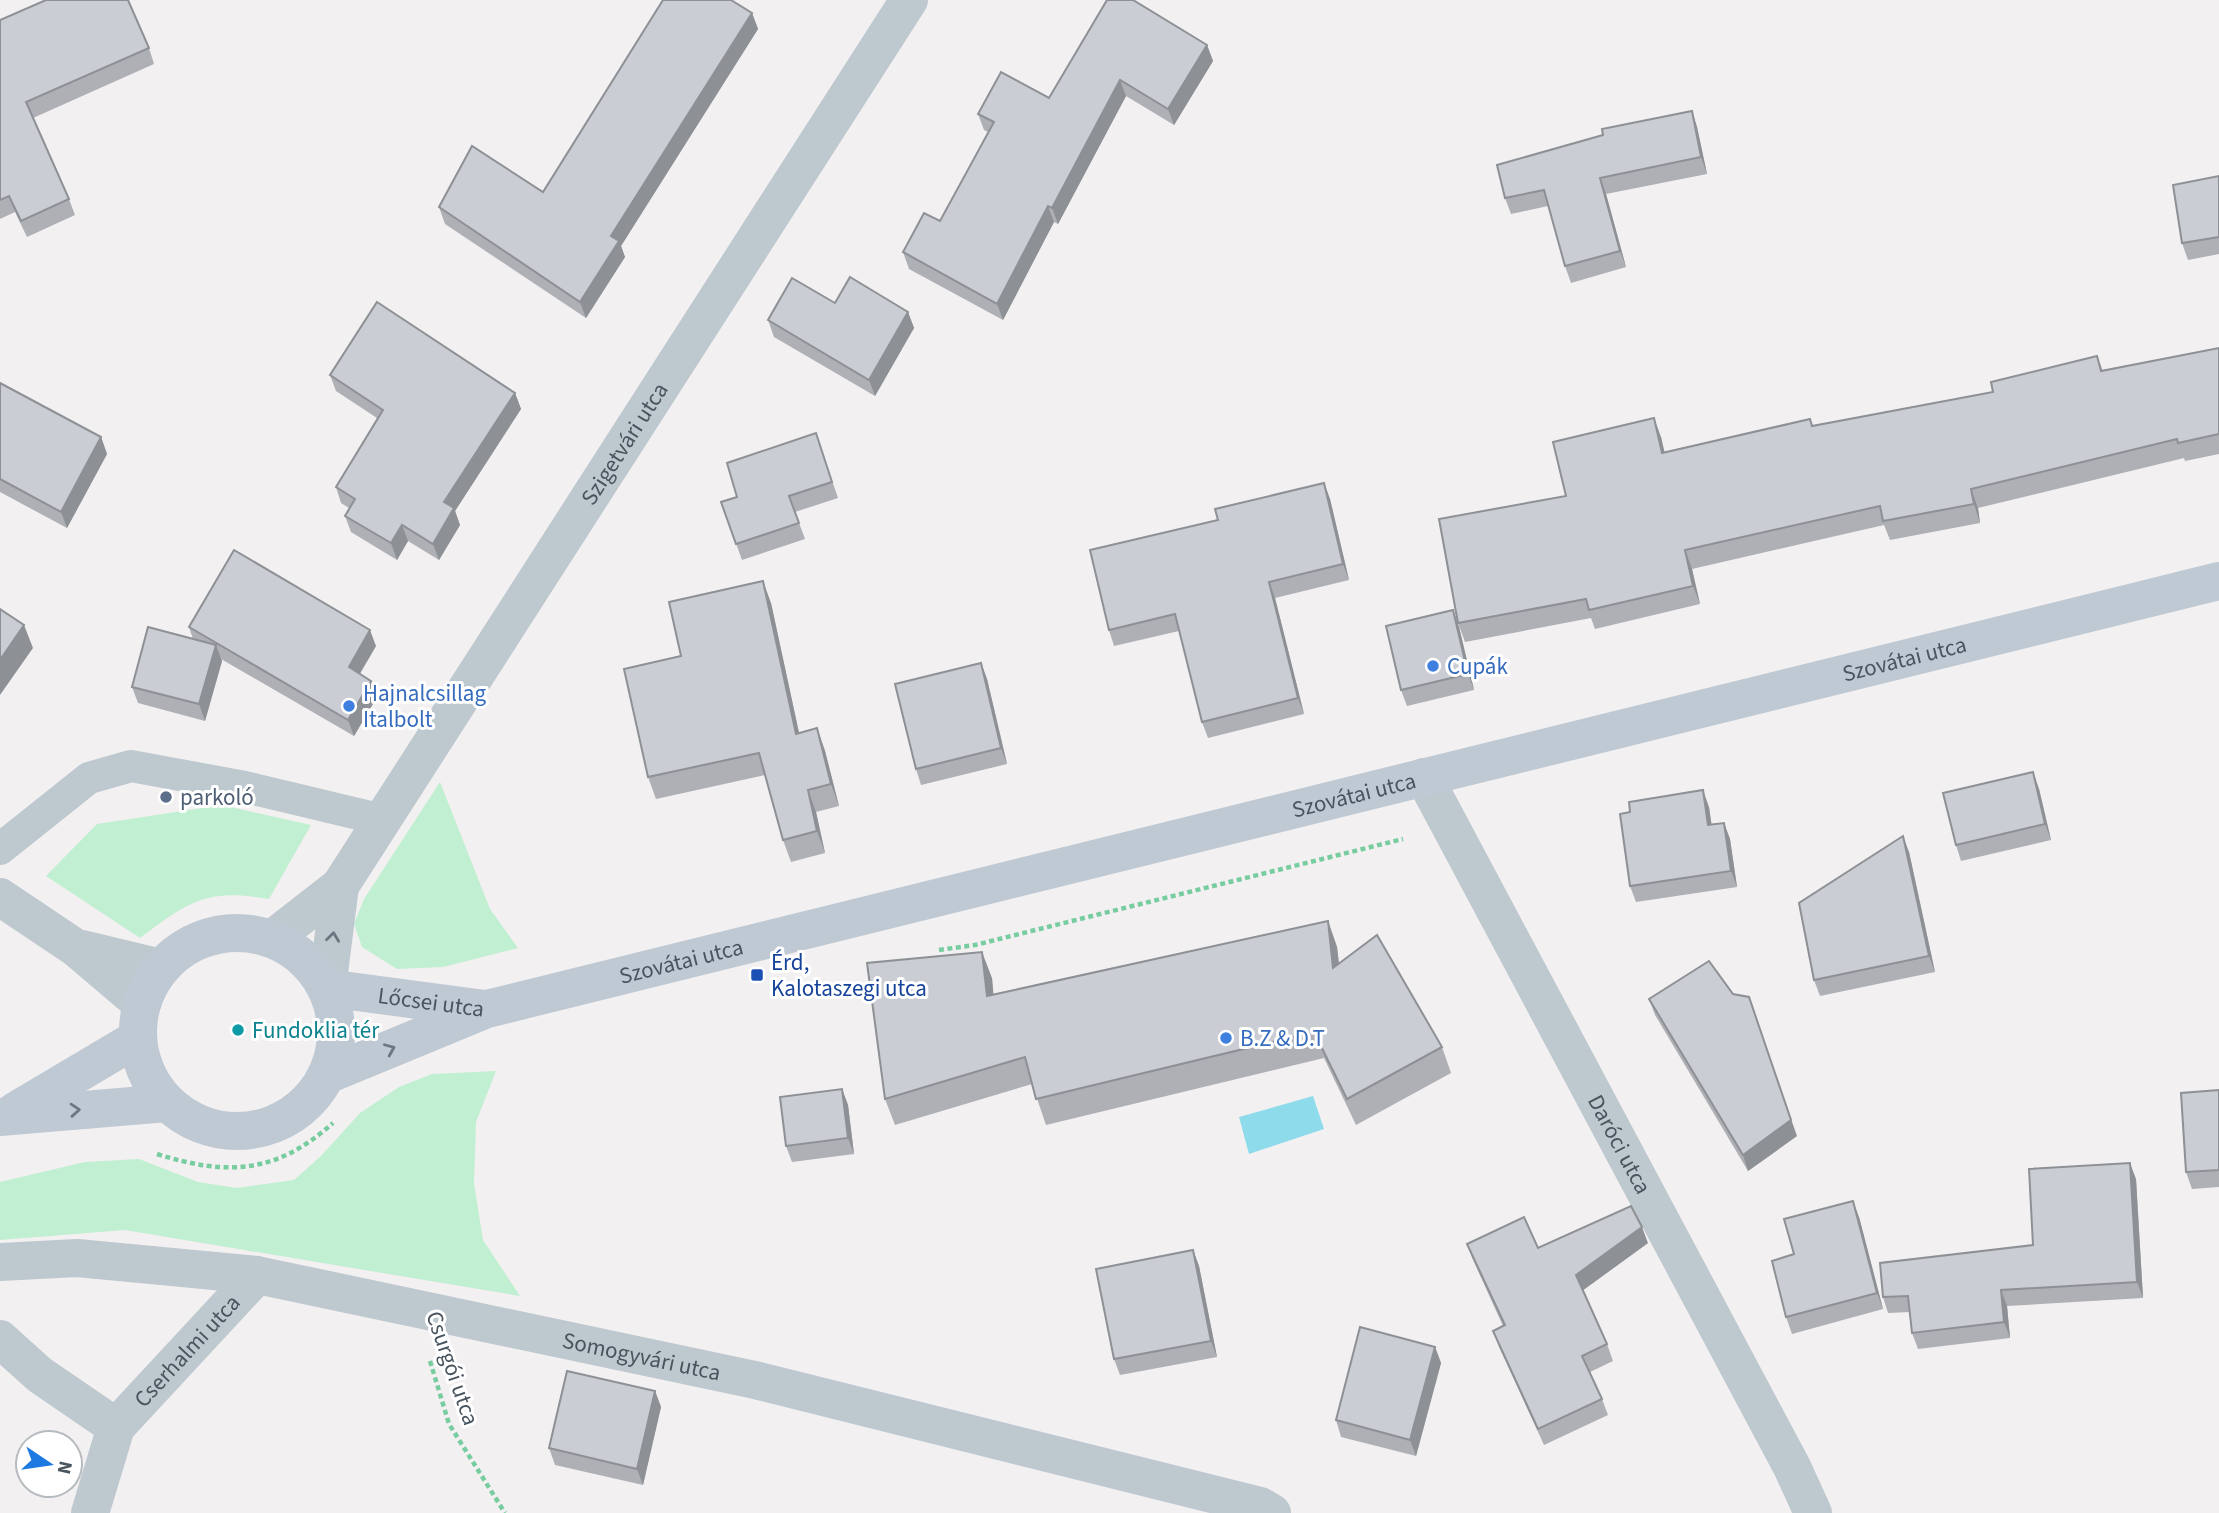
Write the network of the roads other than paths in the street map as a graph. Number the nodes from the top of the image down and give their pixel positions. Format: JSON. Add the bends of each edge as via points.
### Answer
{"nodes":[{"id":1,"x":909,"y":0,"type":"edge"},
{"id":2,"x":2219,"y":580,"type":"edge"},
{"id":3,"x":1424,"y":777,"type":"junction"},
{"id":4,"x":383,"y":820,"type":"junction"},
{"id":5,"x":0,"y":849,"type":"edge"},
{"id":6,"x":340,"y":887,"type":"junction"},
{"id":7,"x":0,"y":897,"type":"edge"},
{"id":8,"x":272,"y":939,"type":"junction"},
{"id":9,"x":76,"y":948,"type":"junction"},
{"id":10,"x":161,"y":968,"type":"junction"},
{"id":11,"x":327,"y":988,"type":"junction"},
{"id":12,"x":487,"y":1009,"type":"junction"},
{"id":13,"x":140,"y":1021,"type":"junction"},
{"id":14,"x":327,"y":1076,"type":"junction"},
{"id":15,"x":167,"y":1103,"type":"junction"},
{"id":16,"x":4,"y":1116,"type":"edge"},
{"id":17,"x":0,"y":1262,"type":"edge"},
{"id":18,"x":257,"y":1275,"type":"junction"},
{"id":19,"x":0,"y":1339,"type":"edge"},
{"id":20,"x":116,"y":1427,"type":"junction"},
{"id":21,"x":90,"y":1513,"type":"edge"},
{"id":22,"x":1272,"y":1513,"type":"edge"},
{"id":23,"x":1813,"y":1513,"type":"edge"}],
"edges":[{"from":1,"to":4,"type":"street","name":"Szigetvári utca"},
{"from":2,"to":3,"type":"street","name":"Szovátai utca"},
{"from":3,"to":12,"type":"street","name":"Szovátai utca"},
{"from":3,"to":23,"type":"street","name":"Daróci utca"},
{"from":4,"to":5,"type":"lane","via":[[131,766],[89,778]]},
{"from":4,"to":6,"type":"street","name":"Szigetvári utca"},
{"from":6,"to":8,"type":"street","name":"Szigetvári utca"},
{"from":11,"to":6,"type":"street","name":"Szigetvári utca","one_way":true},
{"from":7,"to":9,"type":"street"},
{"from":8,"to":10,"type":"street","via":[[253,934],[212,935]]},
{"from":8,"to":11,"type":"street","via":[[305,959]]},
{"from":9,"to":10,"type":"street"},
{"from":9,"to":13,"type":"street"},
{"from":10,"to":13,"type":"street"},
{"from":11,"to":12,"type":"street","name":"Lőcsei utca"},
{"from":11,"to":14,"type":"street","via":[[337,1041]]},
{"from":14,"to":12,"type":"street","name":"Lőcsei utca","one_way":true},
{"from":13,"to":15,"type":"street","via":[[142,1062]]},
{"from":13,"to":16,"type":"street"},
{"from":14,"to":15,"type":"street","via":[[316,1094],[284,1121],[243,1132],[202,1126]]},
{"from":16,"to":15,"type":"street","one_way":true},
{"from":17,"to":18,"type":"street","name":"Somogyvári utca","via":[[77,1258]]},
{"from":18,"to":20,"type":"street","name":"Cserhalmi utca"},
{"from":18,"to":22,"type":"street","name":"Somogyvári utca","via":[[755,1380],[1076,1457]]},
{"from":19,"to":20,"type":"street","name":"Cserhalmi utca","via":[[40,1375]]},
{"from":20,"to":21,"type":"street","name":"Cserhalmi utca"}]}
